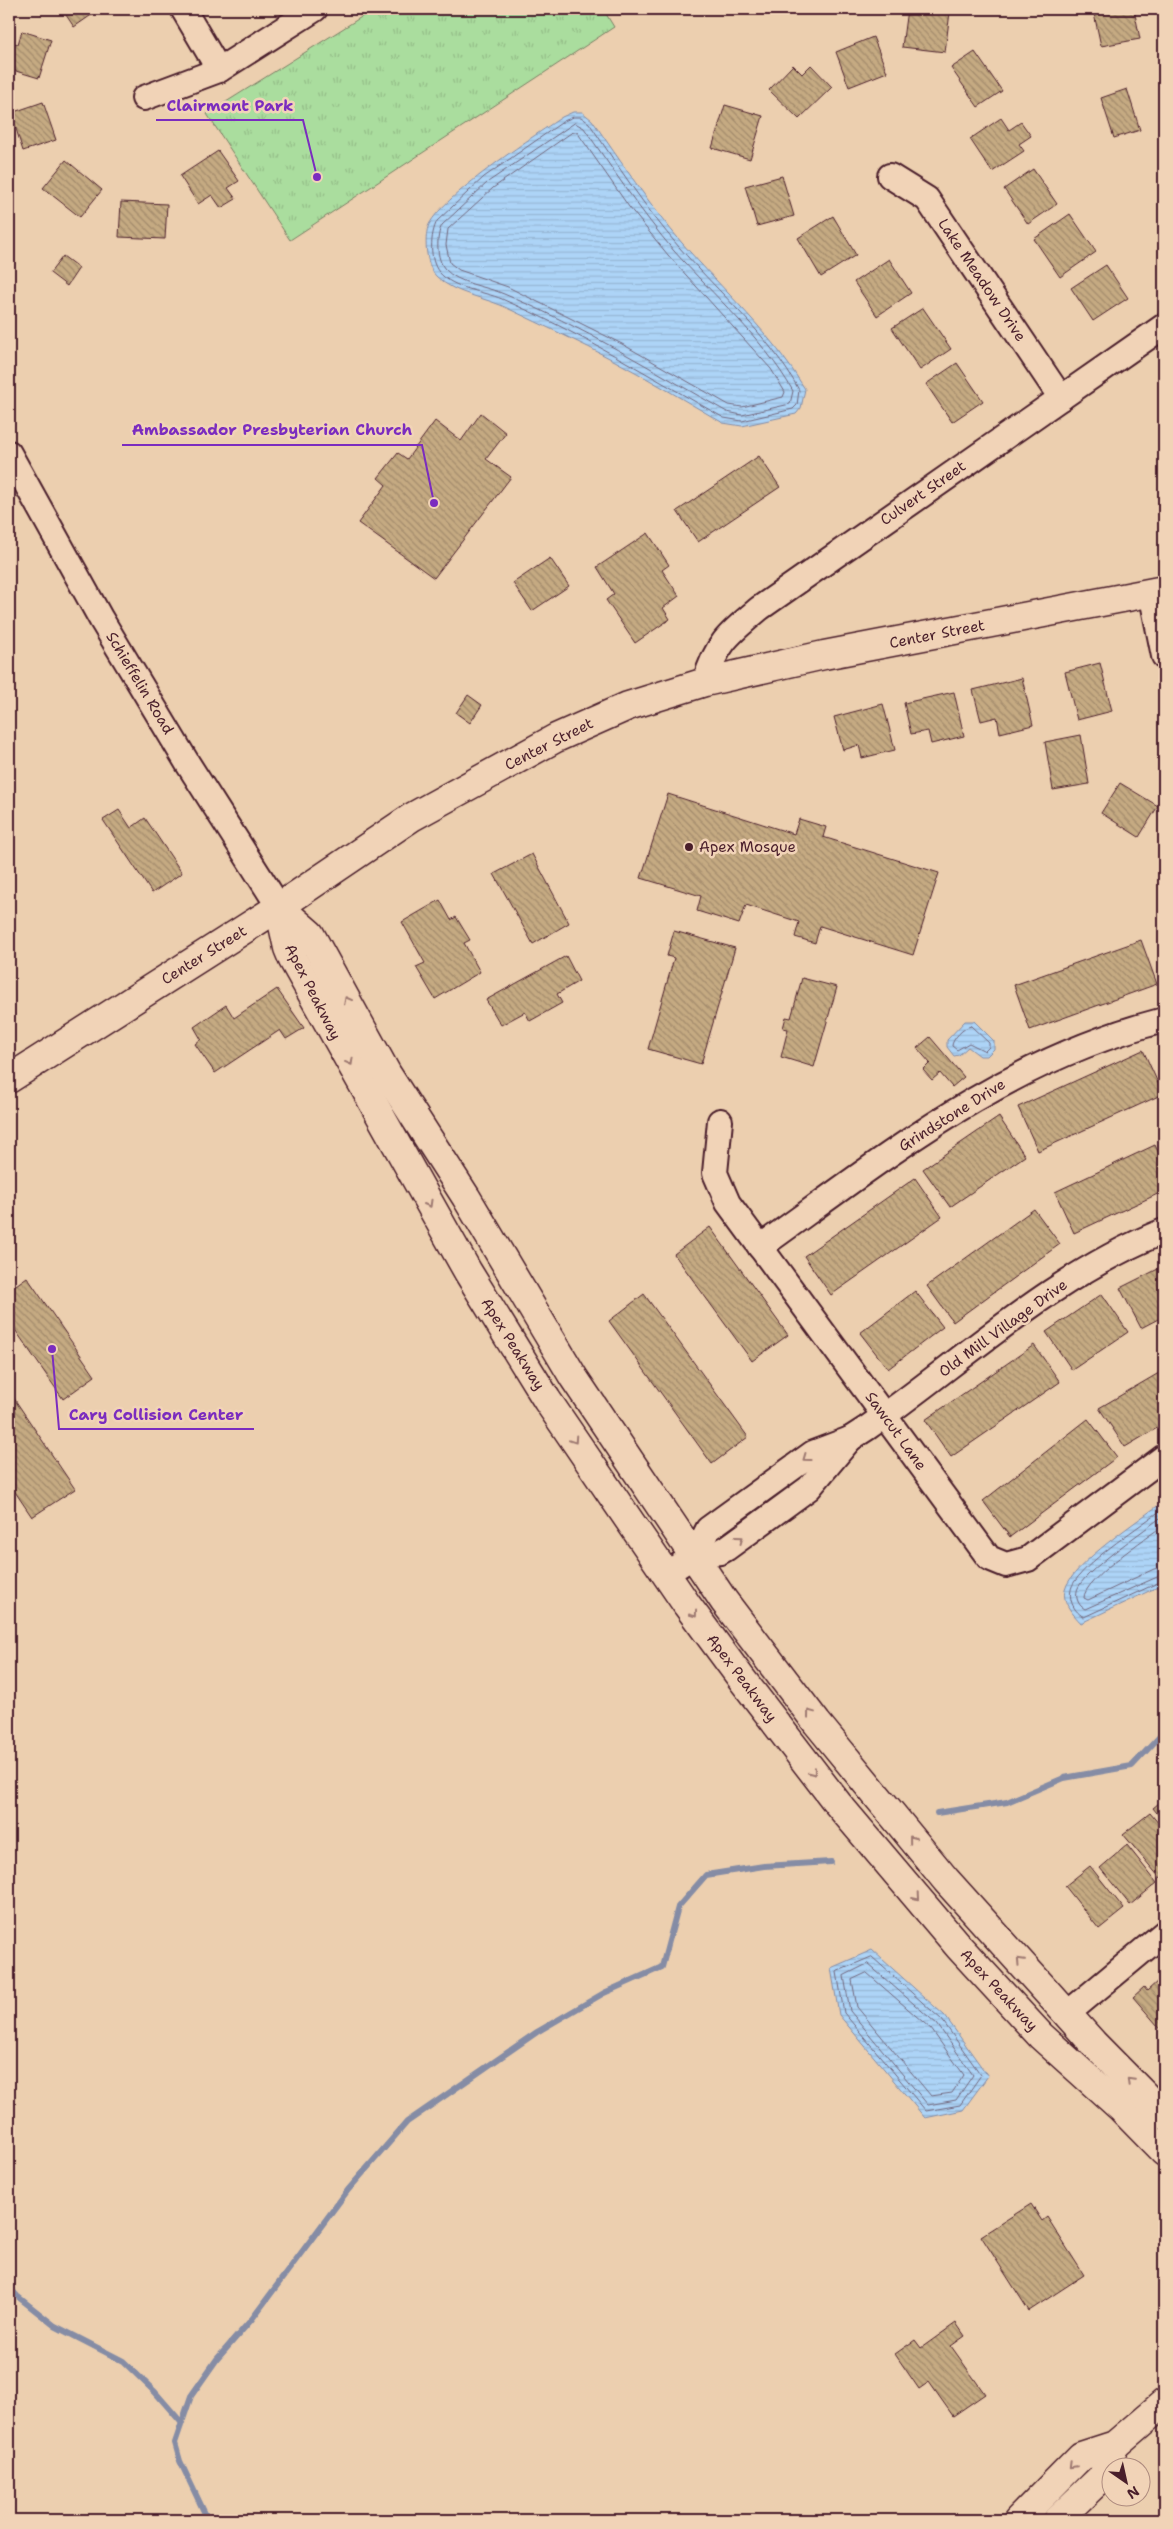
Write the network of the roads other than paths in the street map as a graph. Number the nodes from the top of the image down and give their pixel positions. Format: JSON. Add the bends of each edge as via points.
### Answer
{"nodes":[{"id":1,"x":183,"y":9,"type":"edge"},
{"id":2,"x":315,"y":9,"type":"edge"},
{"id":3,"x":220,"y":70,"type":"junction"},
{"id":4,"x":144,"y":98,"type":"dead end"},
{"id":5,"x":890,"y":176,"type":"dead end"},
{"id":6,"x":1164,"y":326,"type":"edge"},
{"id":7,"x":1061,"y":398,"type":"junction"},
{"id":8,"x":9,"y":453,"type":"edge"},
{"id":9,"x":1158,"y":591,"type":"edge"},
{"id":10,"x":1164,"y":656,"type":"edge"},
{"id":11,"x":705,"y":682,"type":"junction"},
{"id":12,"x":279,"y":907,"type":"junction"},
{"id":13,"x":1164,"y":1020,"type":"edge"},
{"id":14,"x":9,"y":1079,"type":"edge"},
{"id":15,"x":720,"y":1121,"type":"dead end"},
{"id":16,"x":1164,"y":1231,"type":"edge"},
{"id":17,"x":760,"y":1247,"type":"junction"},
{"id":18,"x":885,"y":1416,"type":"junction"},
{"id":19,"x":1164,"y":1457,"type":"edge"},
{"id":20,"x":695,"y":1555,"type":"junction"},
{"id":21,"x":666,"y":1574,"type":"junction"},
{"id":22,"x":1164,"y":1933,"type":"edge"},
{"id":23,"x":1068,"y":2013,"type":"junction"},
{"id":24,"x":1164,"y":2115,"type":"edge"},
{"id":25,"x":1164,"y":2152,"type":"edge"},
{"id":26,"x":1164,"y":2403,"type":"edge"},
{"id":27,"x":1115,"y":2445,"type":"junction"},
{"id":28,"x":1018,"y":2520,"type":"edge"},
{"id":29,"x":1057,"y":2520,"type":"edge"}],
"edges":[{"from":1,"to":3,"type":"street"},
{"from":2,"to":3,"type":"street"},
{"from":3,"to":4,"type":"street"},
{"from":5,"to":7,"type":"street","name":"Lake Meadow Drive","via":[[927,199]]},
{"from":6,"to":7,"type":"street","name":"Culvert Street"},
{"from":7,"to":11,"type":"street","name":"Culvert Street","via":[[760,608],[727,635],[712,657]]},
{"from":8,"to":12,"type":"street","name":"Schieffelin Road","via":[[101,619]]},
{"from":9,"to":10,"type":"street"},
{"from":9,"to":11,"type":"main road","name":"Center Street","via":[[824,655]]},
{"from":11,"to":12,"type":"main road","name":"Center Street","via":[[628,706],[549,742],[412,817]]},
{"from":12,"to":14,"type":"main road","name":"Center Street"},
{"from":20,"to":12,"type":"main road","name":"Apex Peakway","one_way":true,"via":[[574,1378],[466,1197],[387,1074],[310,934]]},
{"from":12,"to":21,"type":"main road","name":"Apex Peakway","one_way":true,"via":[[293,960],[468,1272],[547,1400]]},
{"from":13,"to":17,"type":"street","name":"Grindstone Drive","via":[[1136,1027],[1047,1061],[1001,1083],[926,1128]]},
{"from":15,"to":17,"type":"street","name":"Sawcut Lane","via":[[716,1173],[728,1203]]},
{"from":16,"to":18,"type":"street","name":"Old Mill Village Drive","via":[[1128,1245],[1042,1297]]},
{"from":17,"to":18,"type":"street","name":"Sawcut Lane"},
{"from":18,"to":19,"type":"street","name":"Sawcut Lane","via":[[989,1558],[1006,1564],[1028,1559]]},
{"from":18,"to":20,"type":"street","name":"Old Mill Village Drive","via":[[850,1439],[813,1453],[708,1529]]},
{"from":20,"to":21,"type":"street"},
{"from":23,"to":20,"type":"main road","name":"Apex Peakway","one_way":true,"via":[[946,1880],[817,1723],[724,1601]]},
{"from":21,"to":25,"type":"main road","name":"Apex Peakway","one_way":true,"via":[[838,1804],[959,1947],[1041,2036],[1120,2107]]},
{"from":22,"to":23,"type":"street"},
{"from":24,"to":23,"type":"main road","name":"Apex Peakway","one_way":true},
{"from":26,"to":27,"type":"main road"},
{"from":27,"to":28,"type":"main road","one_way":true,"via":[[1081,2456]]},
{"from":27,"to":29,"type":"main road","via":[[1101,2478]]}]}
